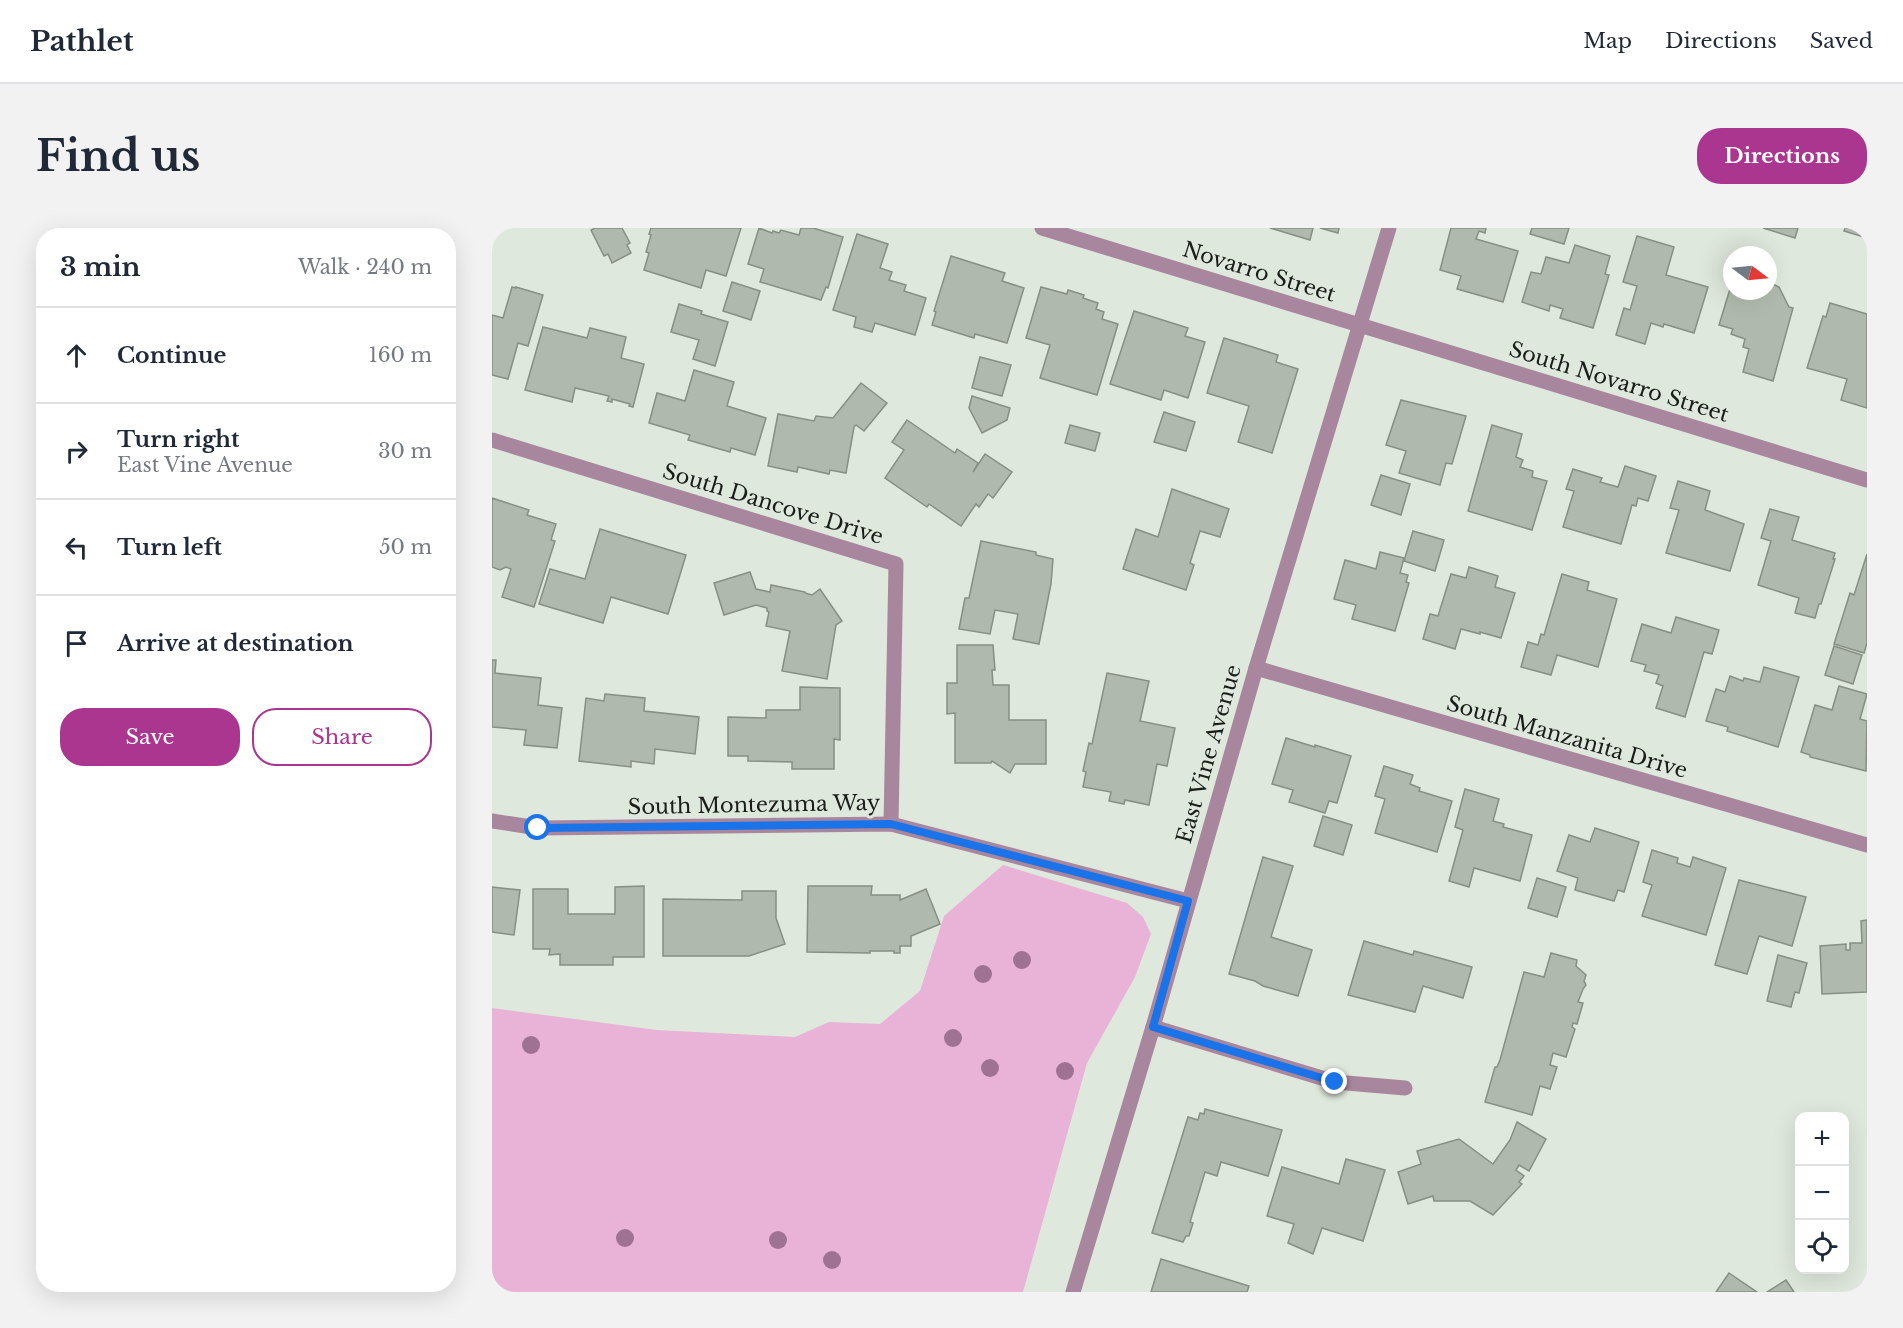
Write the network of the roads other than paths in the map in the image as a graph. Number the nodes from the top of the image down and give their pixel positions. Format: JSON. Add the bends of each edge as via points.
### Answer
{"nodes":[{"id":1,"x":1042,"y":228,"type":"edge"},
{"id":2,"x":1389,"y":228,"type":"edge"},
{"id":3,"x":1359,"y":325,"type":"junction"},
{"id":4,"x":492,"y":440,"type":"edge"},
{"id":5,"x":1867,"y":480,"type":"edge"},
{"id":6,"x":1256,"y":668,"type":"junction"},
{"id":7,"x":492,"y":821,"type":"edge"},
{"id":8,"x":891,"y":824,"type":"junction"},
{"id":9,"x":1867,"y":845,"type":"edge"},
{"id":10,"x":1188,"y":901,"type":"junction"},
{"id":11,"x":1153,"y":1027,"type":"junction"},
{"id":12,"x":1405,"y":1088,"type":"dead end"},
{"id":13,"x":1073,"y":1292,"type":"edge"}],
"edges":[{"from":1,"to":3,"type":"street","name":"Novarro Street"},
{"from":2,"to":3,"type":"street","name":"East Vine Avenue"},
{"from":3,"to":5,"type":"street","name":"South Novarro Street"},
{"from":3,"to":6,"type":"street","name":"East Vine Avenue"},
{"from":4,"to":8,"type":"street","name":"South Dancove Drive","via":[[896,564]]},
{"from":6,"to":9,"type":"street","name":"South Manzanita Drive"},
{"from":6,"to":10,"type":"street","name":"East Vine Avenue"},
{"from":7,"to":8,"type":"street","name":"South Montezuma Way","via":[[538,828]]},
{"from":8,"to":10,"type":"street","name":"South Montezuma Way"},
{"from":10,"to":11,"type":"street","name":"East Vine Avenue"},
{"from":11,"to":12,"type":"street","via":[[1335,1082]]},
{"from":11,"to":13,"type":"street","name":"East Vine Avenue"}]}
